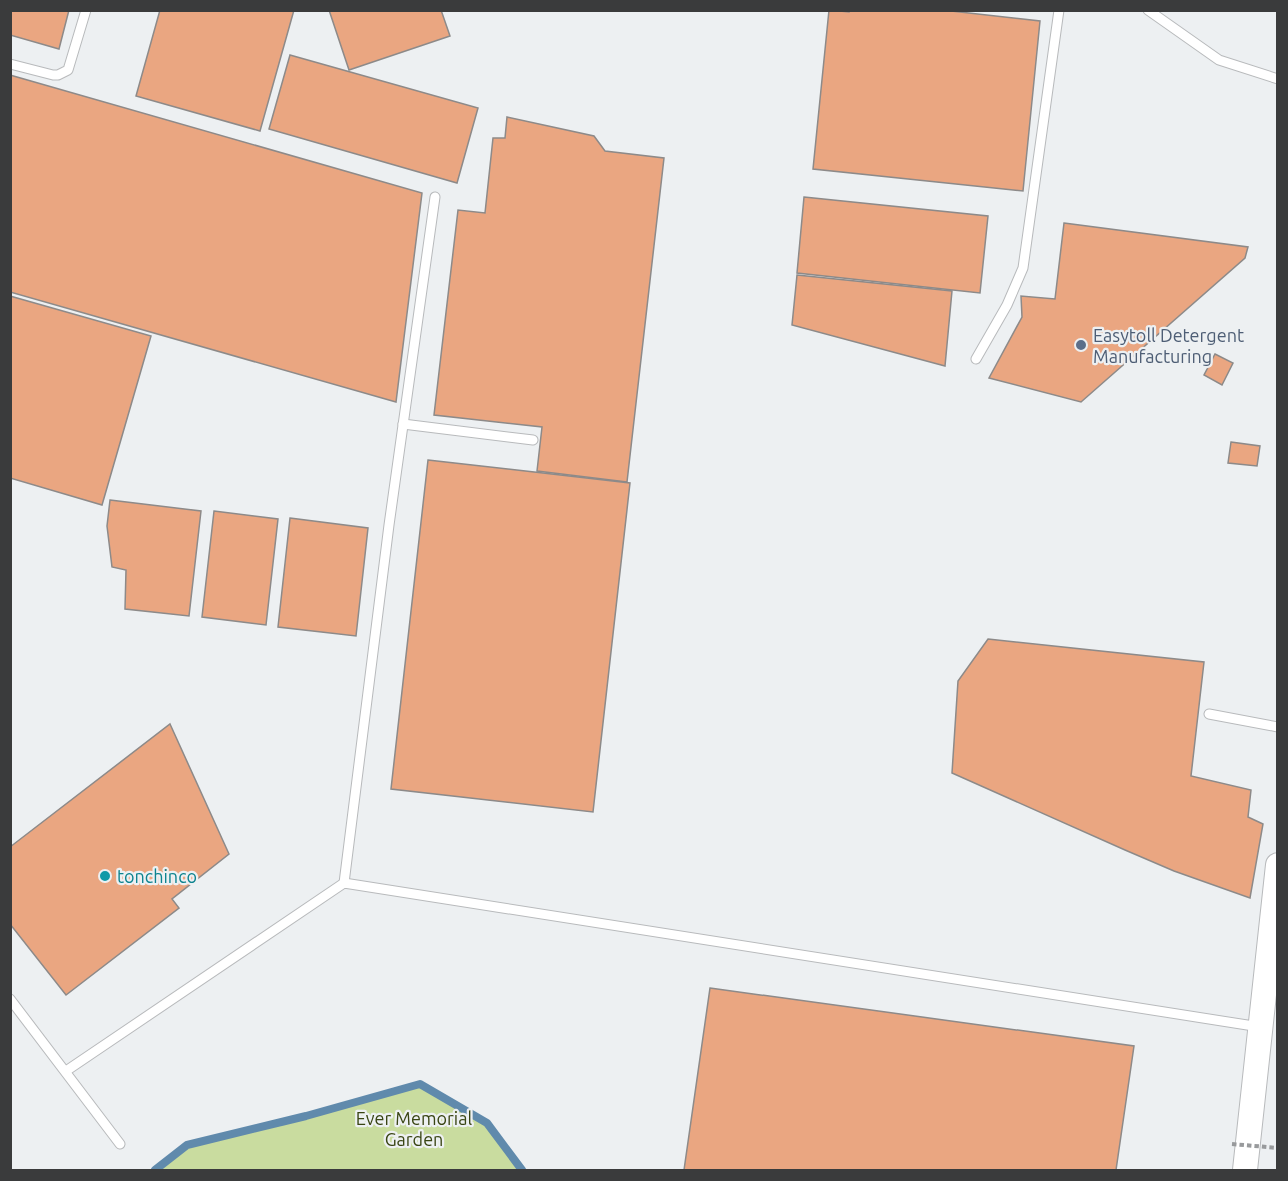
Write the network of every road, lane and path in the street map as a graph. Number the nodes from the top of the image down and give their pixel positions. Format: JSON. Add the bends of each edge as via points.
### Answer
{"nodes":[{"id":1,"x":86,"y":10,"type":"edge"},
{"id":2,"x":1059,"y":10,"type":"edge"},
{"id":3,"x":1148,"y":10,"type":"edge"},
{"id":4,"x":10,"y":64,"type":"edge"},
{"id":5,"x":1278,"y":79,"type":"edge"},
{"id":6,"x":435,"y":197,"type":"dead end"},
{"id":7,"x":976,"y":359,"type":"dead end"},
{"id":8,"x":403,"y":424,"type":"junction"},
{"id":9,"x":533,"y":440,"type":"dead end"},
{"id":10,"x":1209,"y":714,"type":"dead end"},
{"id":11,"x":1278,"y":727,"type":"edge"},
{"id":12,"x":1278,"y":865,"type":"edge"},
{"id":13,"x":344,"y":883,"type":"junction"},
{"id":14,"x":10,"y":999,"type":"edge"},
{"id":15,"x":1260,"y":1028,"type":"junction"},
{"id":16,"x":66,"y":1071,"type":"junction"},
{"id":17,"x":120,"y":1144,"type":"dead end"},
{"id":18,"x":1232,"y":1144,"type":"dead end"},
{"id":19,"x":1278,"y":1148,"type":"edge"},
{"id":20,"x":1245,"y":1170,"type":"edge"}],
"edges":[{"from":1,"to":4,"type":"lane","via":[[68,70],[53,75]]},
{"from":2,"to":7,"type":"lane","via":[[1023,268]]},
{"from":3,"to":5,"type":"lane","via":[[1218,60]]},
{"from":6,"to":8,"type":"lane"},
{"from":8,"to":9,"type":"lane"},
{"from":8,"to":13,"type":"lane"},
{"from":10,"to":11,"type":"lane"},
{"from":12,"to":15,"type":"street"},
{"from":13,"to":15,"type":"lane"},
{"from":13,"to":16,"type":"lane"},
{"from":14,"to":16,"type":"lane"},
{"from":15,"to":20,"type":"street"},
{"from":16,"to":17,"type":"lane"},
{"from":18,"to":19,"type":"path","bridge":true}]}
